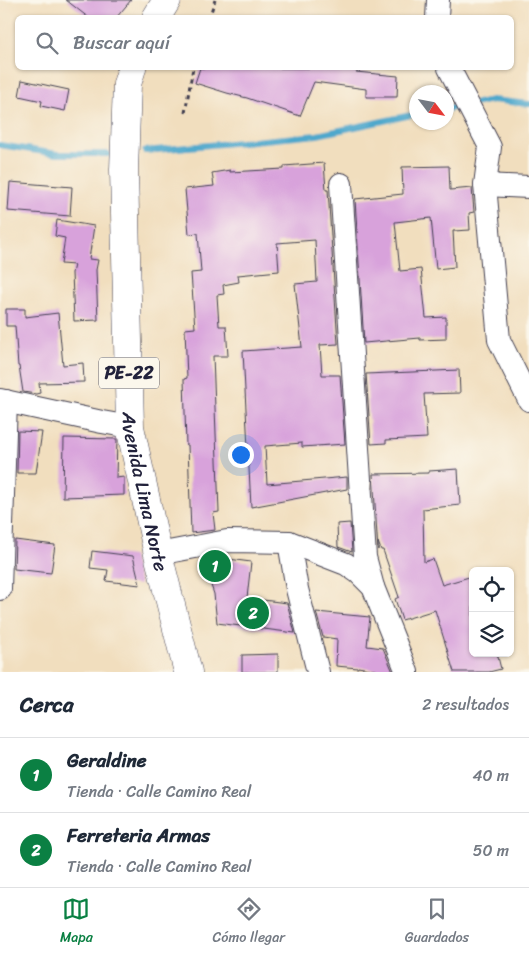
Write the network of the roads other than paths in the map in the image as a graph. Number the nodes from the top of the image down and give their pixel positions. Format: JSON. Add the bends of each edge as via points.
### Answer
{"nodes":[{"id":1,"x":167,"y":0,"type":"edge"},
{"id":2,"x":438,"y":0,"type":"edge"},
{"id":3,"x":158,"y":15,"type":"edge"},
{"id":4,"x":436,"y":15,"type":"edge"},
{"id":5,"x":131,"y":70,"type":"edge"},
{"id":6,"x":451,"y":70,"type":"edge"},
{"id":7,"x":341,"y":184,"type":"dead end"},
{"id":8,"x":485,"y":185,"type":"junction"},
{"id":9,"x":529,"y":187,"type":"edge"},
{"id":10,"x":529,"y":400,"type":"edge"},
{"id":11,"x":3,"y":401,"type":"edge"},
{"id":12,"x":130,"y":426,"type":"junction"},
{"id":13,"x":290,"y":542,"type":"junction"},
{"id":14,"x":158,"y":554,"type":"junction"},
{"id":15,"x":0,"y":583,"type":"edge"},
{"id":16,"x":373,"y":587,"type":"junction"},
{"id":17,"x":0,"y":590,"type":"edge"},
{"id":18,"x":188,"y":672,"type":"edge"},
{"id":19,"x":318,"y":672,"type":"edge"},
{"id":20,"x":407,"y":672,"type":"edge"}],
"edges":[{"from":1,"to":3,"type":"highway"},
{"from":2,"to":4,"type":"street"},
{"from":5,"to":12,"type":"highway","name":"Avenida Lima Norte","number":"PE-22","via":[[127,84],[124,170]]},
{"from":6,"to":8,"type":"street","via":[[490,147]]},
{"from":7,"to":16,"type":"street","via":[[365,557]]},
{"from":8,"to":9,"type":"street"},
{"from":8,"to":10,"type":"street","via":[[499,340]]},
{"from":11,"to":12,"type":"street"},
{"from":11,"to":15,"type":"street"},
{"from":12,"to":14,"type":"highway","name":"Avenida Lima Norte","number":"PE-22"},
{"from":13,"to":14,"type":"street","via":[[227,541]]},
{"from":13,"to":16,"type":"street","via":[[346,564]]},
{"from":13,"to":19,"type":"street","via":[[297,589]]},
{"from":14,"to":18,"type":"highway","name":"Avenida Lima Norte","number":"PE-22"},
{"from":15,"to":17,"type":"street"},
{"from":16,"to":20,"type":"street"}]}
